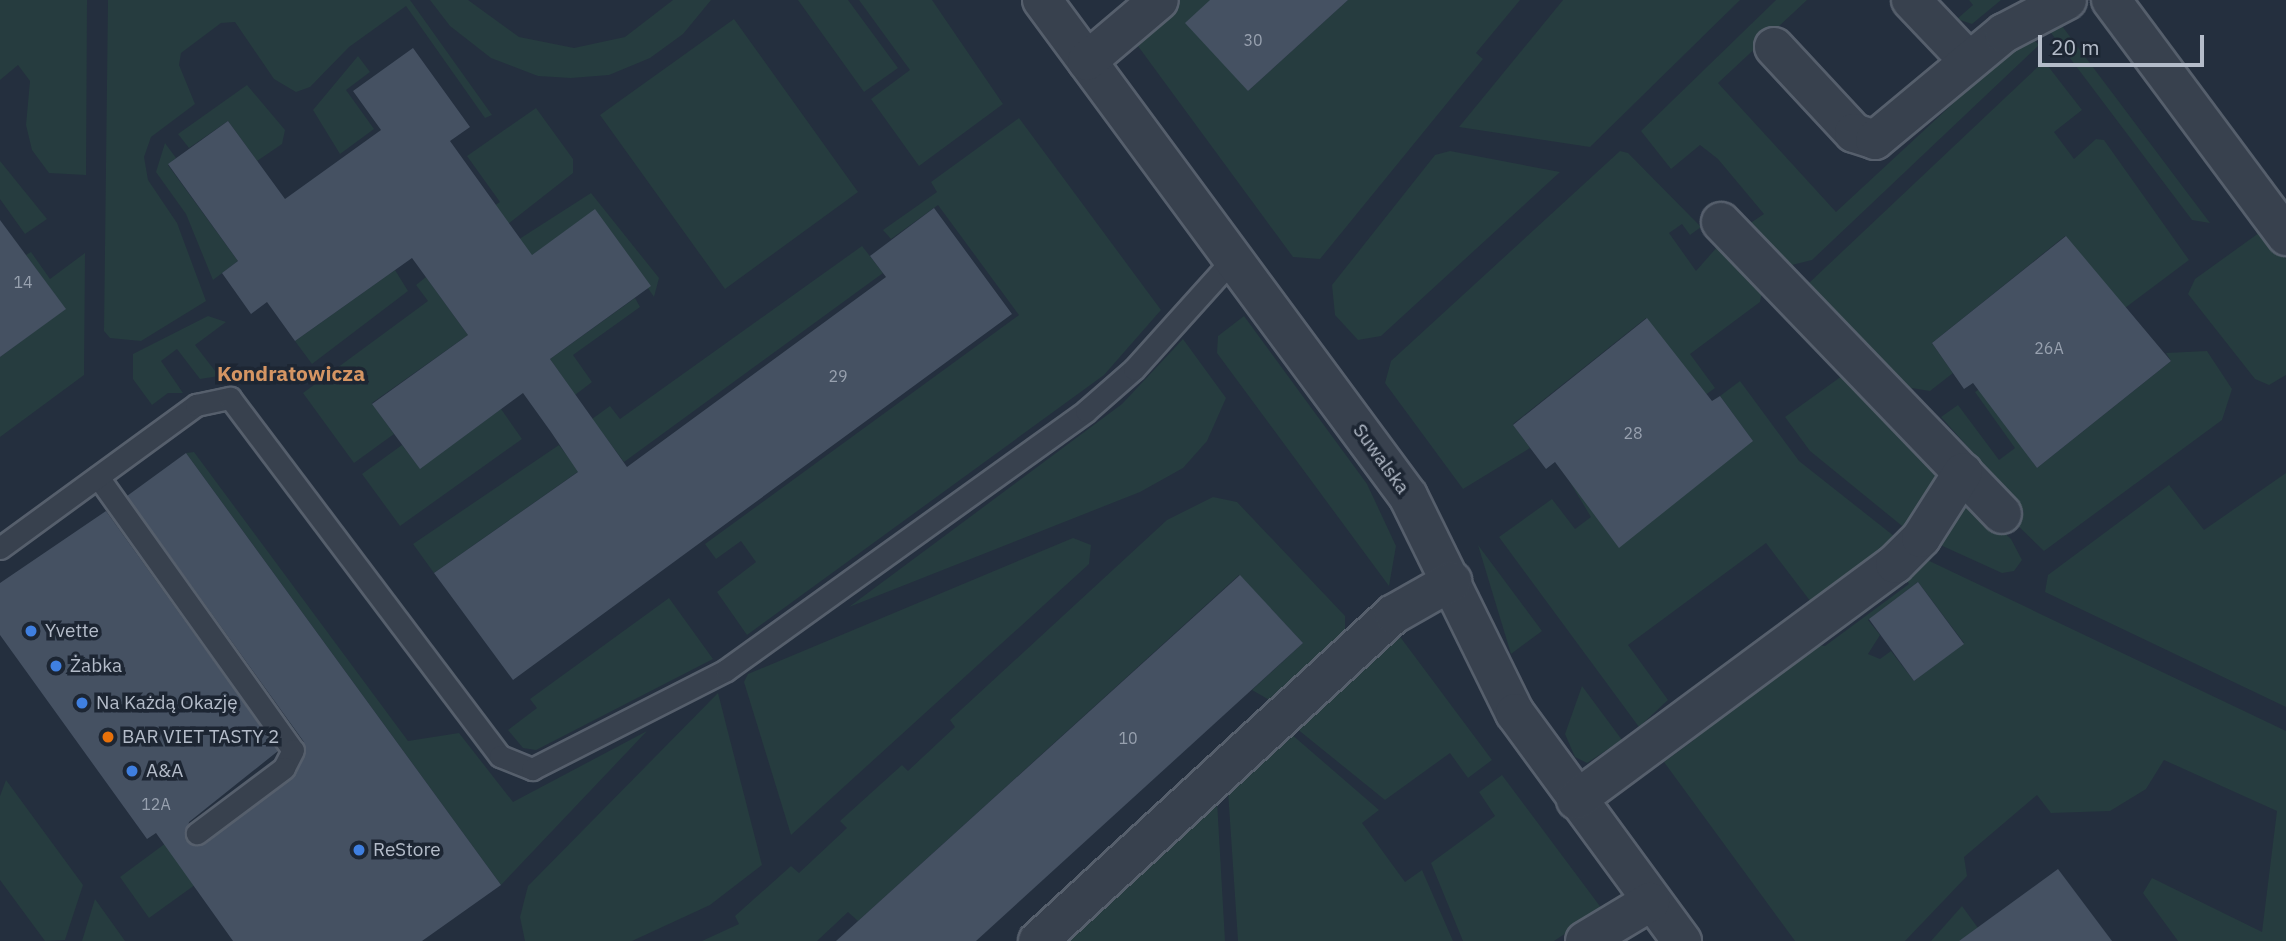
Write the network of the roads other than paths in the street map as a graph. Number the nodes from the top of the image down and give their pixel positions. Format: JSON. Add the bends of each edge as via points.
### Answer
{"nodes":[{"id":1,"x":1042,"y":0,"type":"edge"},
{"id":2,"x":1158,"y":0,"type":"edge"},
{"id":3,"x":1911,"y":0,"type":"edge"},
{"id":4,"x":2067,"y":0,"type":"edge"},
{"id":5,"x":2111,"y":0,"type":"edge"},
{"id":6,"x":1774,"y":47,"type":"dead end"},
{"id":7,"x":1087,"y":61,"type":"junction"},
{"id":8,"x":1968,"y":61,"type":"junction"},
{"id":9,"x":1721,"y":222,"type":"dead end"},
{"id":10,"x":2286,"y":236,"type":"edge"},
{"id":11,"x":1234,"y":258,"type":"junction"},
{"id":12,"x":1963,"y":472,"type":"junction"},
{"id":13,"x":98,"y":477,"type":"junction"},
{"id":14,"x":2002,"y":514,"type":"dead end"},
{"id":15,"x":0,"y":548,"type":"edge"},
{"id":16,"x":1451,"y":581,"type":"junction"},
{"id":17,"x":1576,"y":800,"type":"junction"},
{"id":18,"x":197,"y":833,"type":"dead end"},
{"id":19,"x":1650,"y":902,"type":"junction"},
{"id":20,"x":1038,"y":941,"type":"edge"},
{"id":21,"x":1585,"y":941,"type":"edge"},
{"id":22,"x":1682,"y":941,"type":"edge"}],
"edges":[{"from":1,"to":7,"type":"street","name":"Suwalska"},
{"from":2,"to":7,"type":"street"},
{"from":3,"to":8,"type":"street"},
{"from":4,"to":8,"type":"street","via":[[2026,18]]},
{"from":5,"to":10,"type":"street"},
{"from":6,"to":8,"type":"street","via":[[1854,133],[1869,140],[1890,132]]},
{"from":7,"to":11,"type":"street","name":"Suwalska"},
{"from":9,"to":12,"type":"street"},
{"from":11,"to":13,"type":"lane","via":[[1134,369],[1086,411],[726,670],[532,769],[500,756],[230,398],[200,402]]},
{"from":11,"to":16,"type":"street","name":"Suwalska","via":[[1408,496]]},
{"from":12,"to":14,"type":"street"},
{"from":12,"to":17,"type":"street","via":[[1921,538],[1895,564]]},
{"from":13,"to":15,"type":"lane"},
{"from":13,"to":18,"type":"lane","via":[[293,750],[284,768]]},
{"from":16,"to":17,"type":"street","name":"Suwalska","via":[[1489,669]]},
{"from":16,"to":20,"type":"street","via":[[1394,614]]},
{"from":17,"to":19,"type":"street","name":"Suwalska"},
{"from":19,"to":21,"type":"street"},
{"from":19,"to":22,"type":"street","name":"Suwalska"}]}
